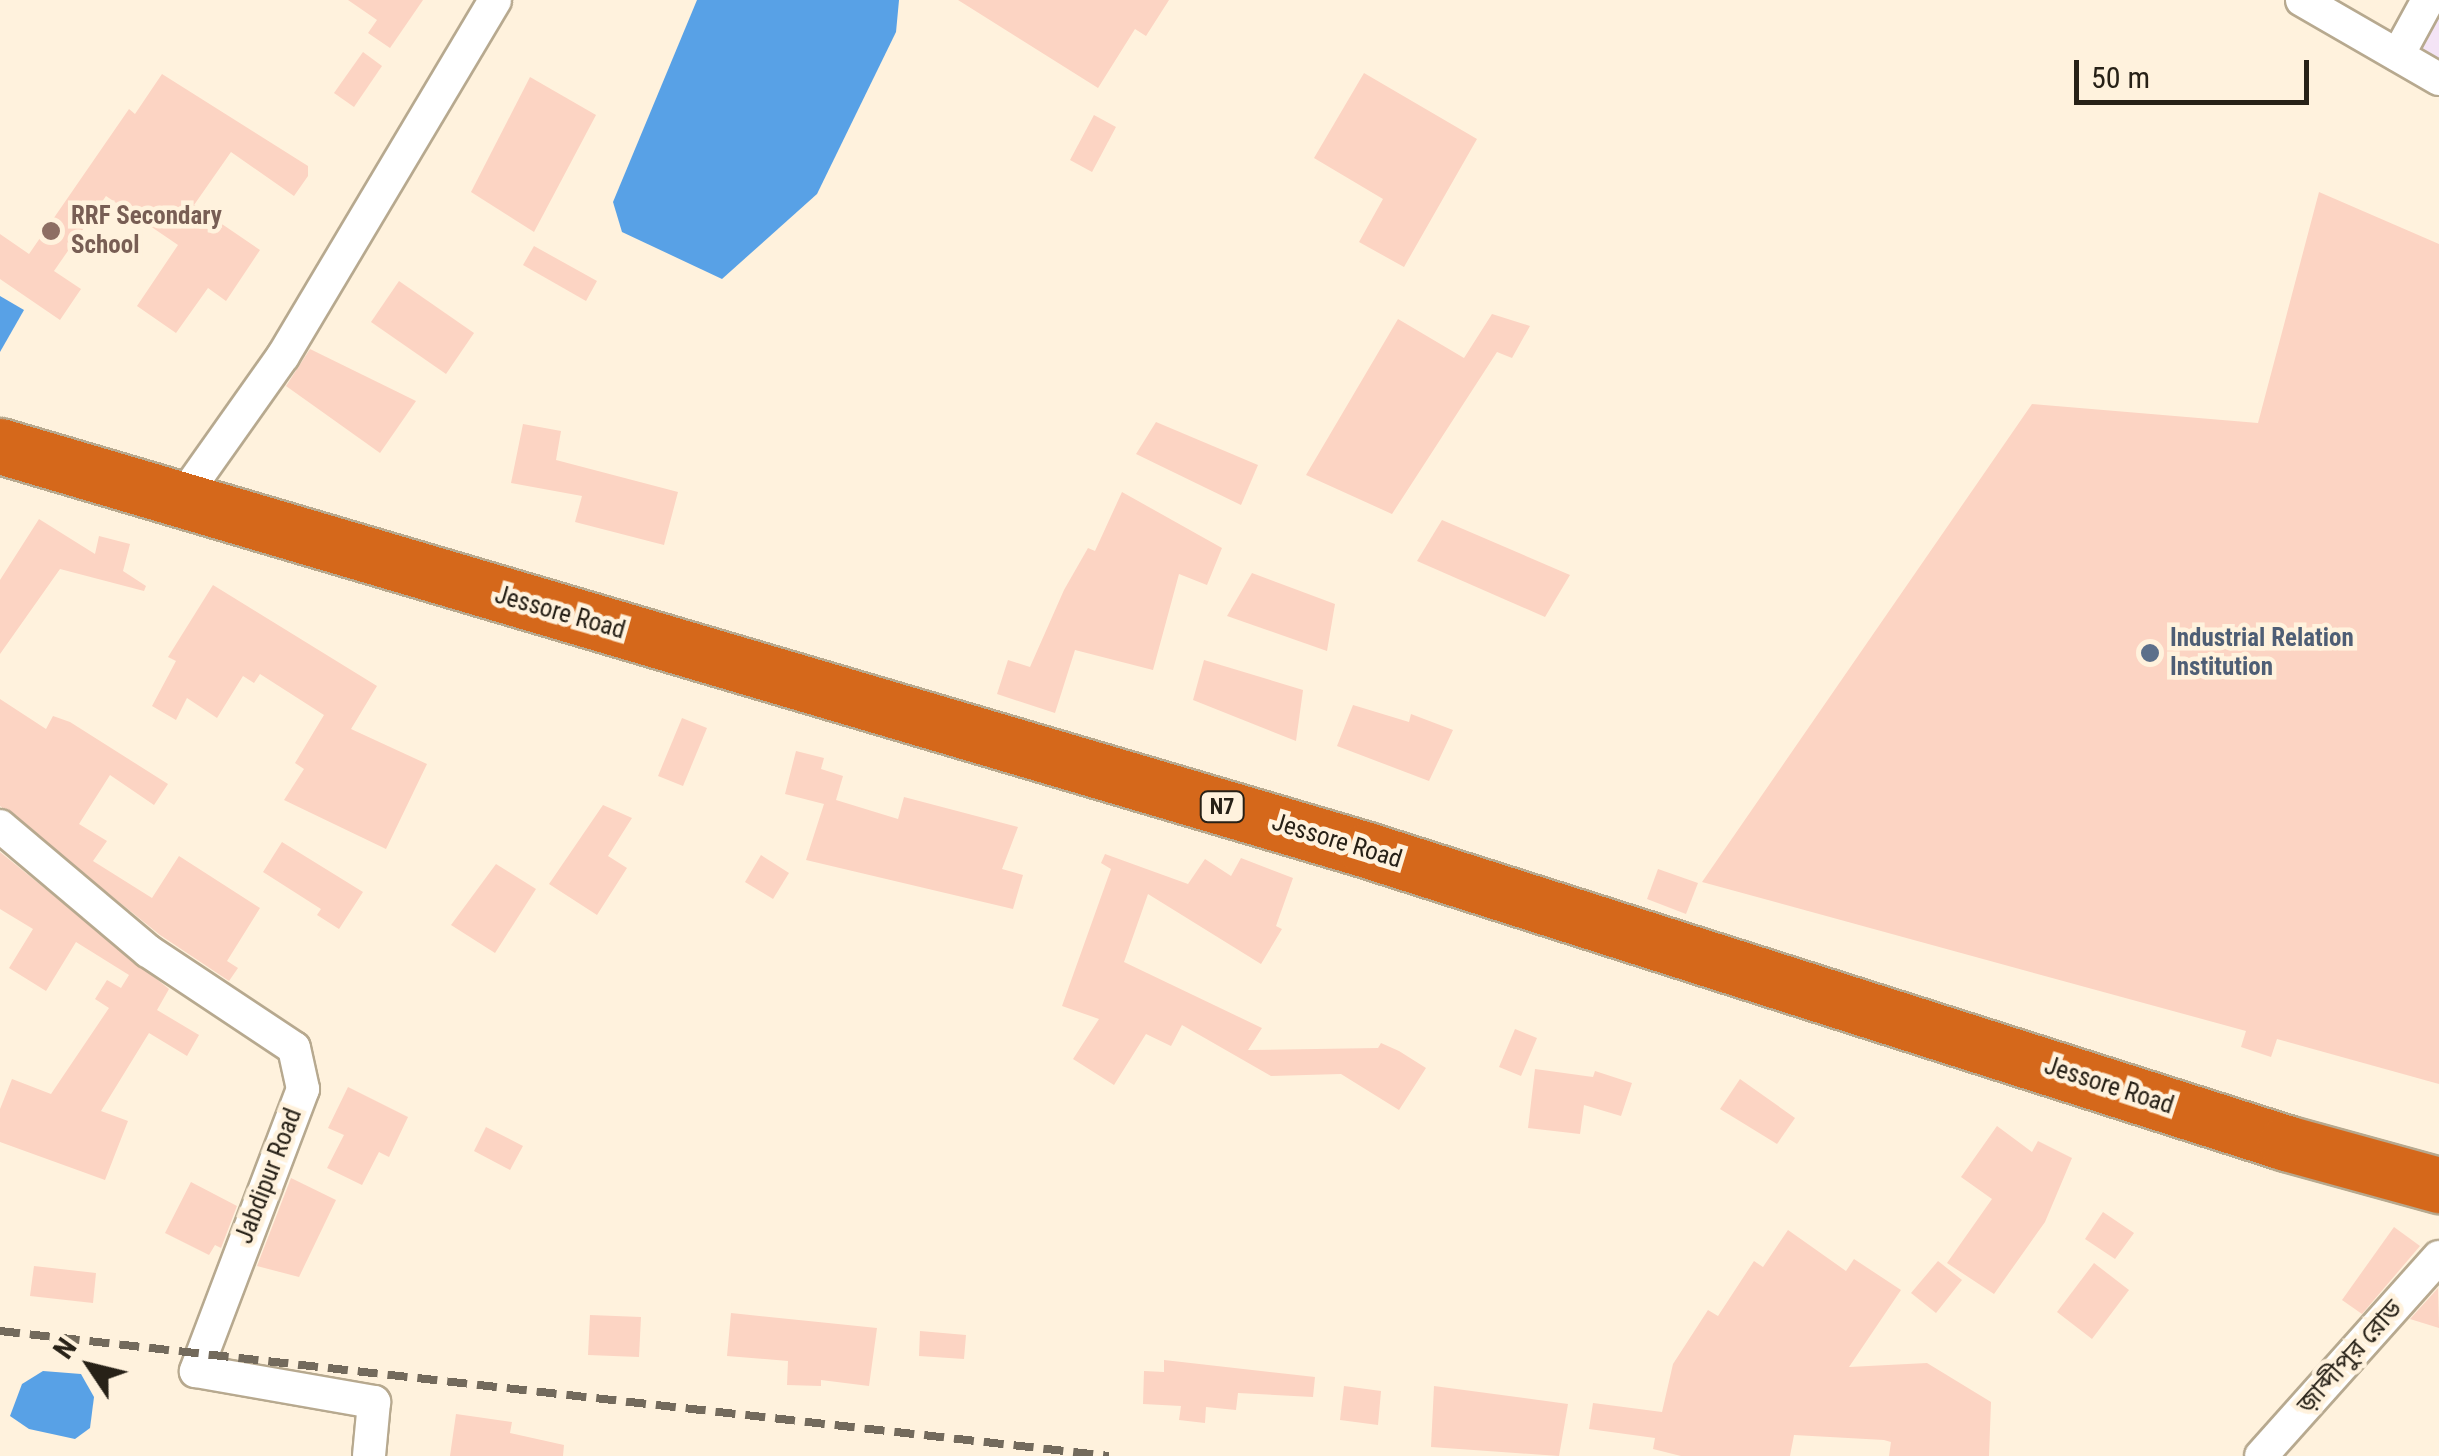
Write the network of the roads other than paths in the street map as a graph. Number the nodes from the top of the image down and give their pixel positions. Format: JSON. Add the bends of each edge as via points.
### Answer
{"nodes":[{"id":1,"x":495,"y":0,"type":"edge"},
{"id":2,"x":2302,"y":0,"type":"edge"},
{"id":3,"x":2428,"y":0,"type":"edge"},
{"id":4,"x":2398,"y":55,"type":"junction"},
{"id":5,"x":2439,"y":79,"type":"edge"},
{"id":6,"x":0,"y":446,"type":"edge"},
{"id":7,"x":181,"y":500,"type":"junction"},
{"id":8,"x":0,"y":826,"type":"edge"},
{"id":9,"x":2439,"y":1185,"type":"edge"},
{"id":10,"x":2439,"y":1257,"type":"edge"},
{"id":11,"x":368,"y":1456,"type":"edge"},
{"id":12,"x":2261,"y":1456,"type":"edge"}],
"edges":[{"from":1,"to":7,"type":"street","via":[[284,356]]},
{"from":2,"to":4,"type":"street"},
{"from":3,"to":4,"type":"street"},
{"from":4,"to":5,"type":"street"},
{"from":6,"to":7,"type":"highway","name":"Jessore Road","number":"N7"},
{"from":7,"to":9,"type":"highway","name":"Jessore Road","number":"N7","via":[[1368,850],[2286,1143]]},
{"from":8,"to":11,"type":"street","name":"Jabdipur Road","via":[[148,951],[294,1048],[303,1089],[196,1371],[374,1402]]},
{"from":10,"to":12,"type":"street","name":"জ়াব্দীপুর রোড"}]}
